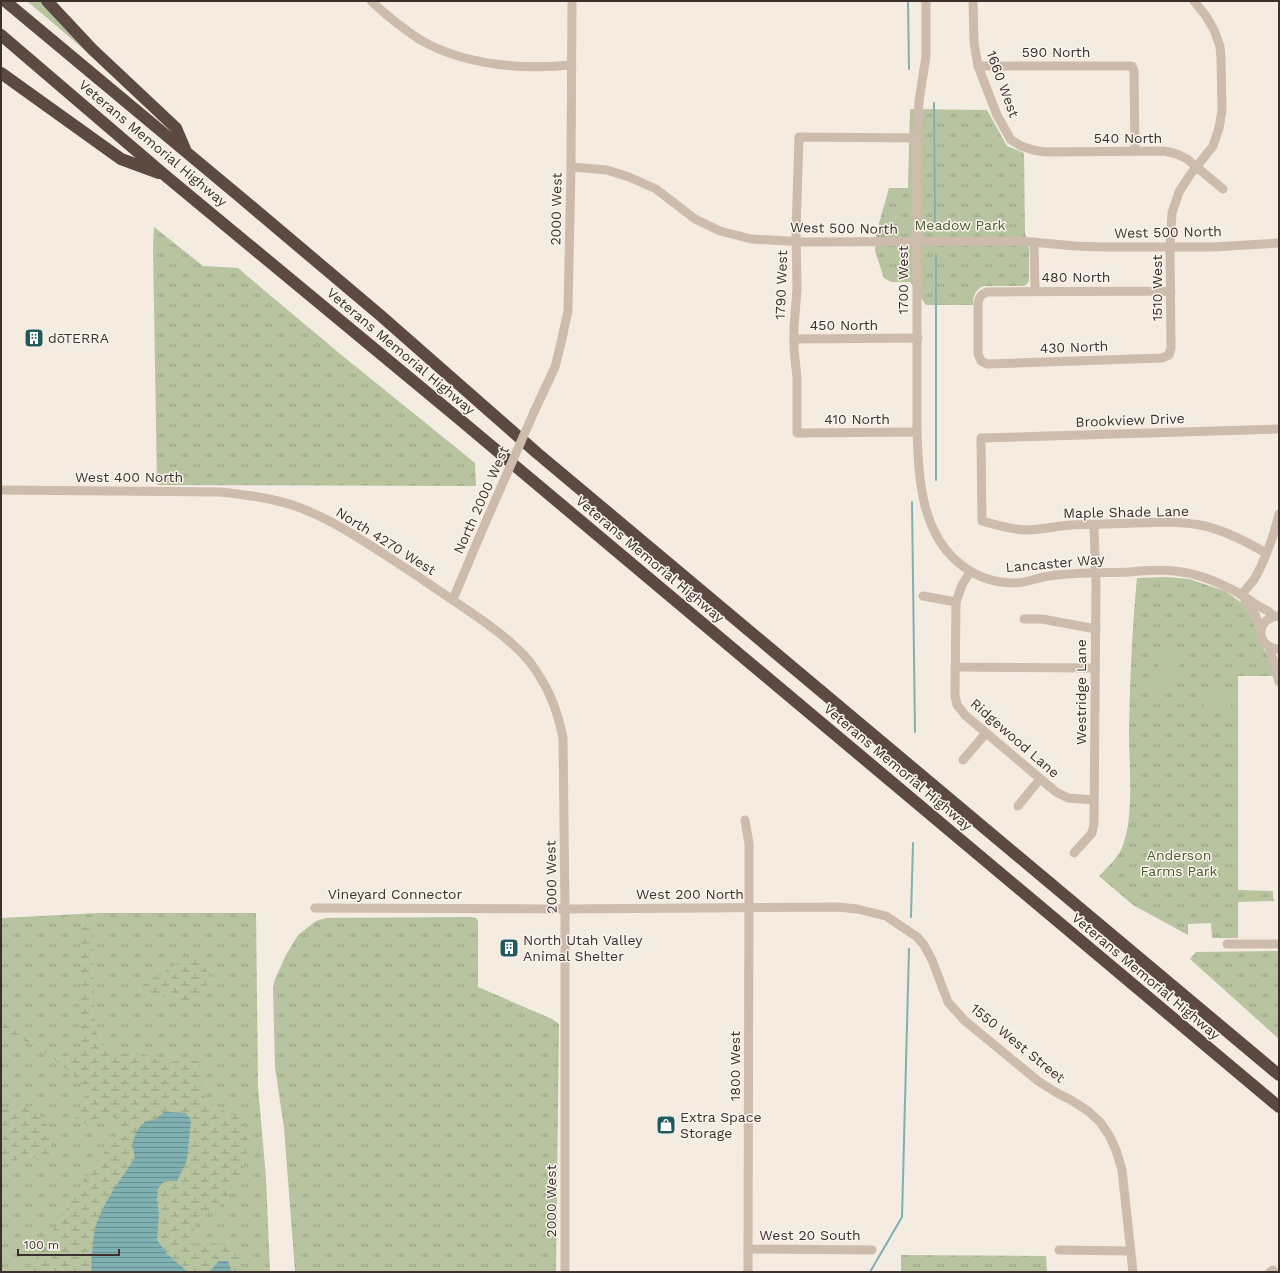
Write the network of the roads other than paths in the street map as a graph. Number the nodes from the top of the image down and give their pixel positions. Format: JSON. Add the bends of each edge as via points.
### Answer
{"nodes":[{"id":1,"x":5,"y":1,"type":"edge"},
{"id":2,"x":47,"y":1,"type":"edge"},
{"id":3,"x":371,"y":1,"type":"edge"},
{"id":4,"x":572,"y":1,"type":"edge"},
{"id":5,"x":926,"y":1,"type":"edge"},
{"id":6,"x":973,"y":1,"type":"edge"},
{"id":7,"x":1194,"y":1,"type":"edge"},
{"id":8,"x":1,"y":35,"type":"edge"},
{"id":9,"x":572,"y":65,"type":"junction"},
{"id":10,"x":978,"y":66,"type":"junction"},
{"id":11,"x":1,"y":73,"type":"edge"},
{"id":12,"x":917,"y":138,"type":"junction"},
{"id":13,"x":1021,"y":146,"type":"joint"},
{"id":14,"x":186,"y":150,"type":"junction"},
{"id":15,"x":1135,"y":151,"type":"junction"},
{"id":16,"x":571,"y":166,"type":"junction"},
{"id":17,"x":1196,"y":167,"type":"junction"},
{"id":18,"x":167,"y":176,"type":"junction"},
{"id":19,"x":1223,"y":189,"type":"dead end"},
{"id":20,"x":796,"y":242,"type":"junction"},
{"id":21,"x":917,"y":242,"type":"junction"},
{"id":22,"x":1034,"y":242,"type":"junction"},
{"id":23,"x":1279,"y":243,"type":"edge"},
{"id":24,"x":1170,"y":247,"type":"junction"},
{"id":25,"x":1035,"y":291,"type":"junction"},
{"id":26,"x":1170,"y":291,"type":"junction"},
{"id":27,"x":918,"y":338,"type":"junction"},
{"id":28,"x":794,"y":339,"type":"junction"},
{"id":29,"x":1169,"y":355,"type":"joint"},
{"id":30,"x":981,"y":361,"type":"joint"},
{"id":31,"x":534,"y":412,"type":"joint"},
{"id":32,"x":1279,"y":429,"type":"edge"},
{"id":33,"x":918,"y":432,"type":"junction"},
{"id":34,"x":797,"y":433,"type":"joint"},
{"id":35,"x":922,"y":486,"type":"joint"},
{"id":36,"x":1,"y":490,"type":"edge"},
{"id":37,"x":257,"y":496,"type":"joint"},
{"id":38,"x":1279,"y":514,"type":"edge"},
{"id":39,"x":982,"y":521,"type":"joint"},
{"id":40,"x":1094,"y":524,"type":"junction"},
{"id":41,"x":1266,"y":553,"type":"junction"},
{"id":42,"x":970,"y":572,"type":"junction"},
{"id":43,"x":1095,"y":573,"type":"junction"},
{"id":44,"x":1241,"y":595,"type":"junction"},
{"id":45,"x":923,"y":596,"type":"dead end"},
{"id":46,"x":453,"y":599,"type":"junction"},
{"id":47,"x":956,"y":602,"type":"junction"},
{"id":48,"x":1276,"y":616,"type":"edge"},
{"id":49,"x":1024,"y":619,"type":"dead end"},
{"id":50,"x":1096,"y":629,"type":"junction"},
{"id":51,"x":1261,"y":633,"type":"junction"},
{"id":52,"x":1269,"y":646,"type":"junction"},
{"id":53,"x":1279,"y":649,"type":"edge"},
{"id":54,"x":955,"y":667,"type":"junction"},
{"id":55,"x":1095,"y":668,"type":"junction"},
{"id":56,"x":1279,"y":681,"type":"edge"},
{"id":57,"x":1279,"y":691,"type":"edge"},
{"id":58,"x":986,"y":733,"type":"junction"},
{"id":59,"x":963,"y":760,"type":"dead end"},
{"id":60,"x":1040,"y":779,"type":"junction"},
{"id":61,"x":1094,"y":800,"type":"junction"},
{"id":62,"x":1018,"y":806,"type":"dead end"},
{"id":63,"x":745,"y":820,"type":"dead end"},
{"id":64,"x":1074,"y":853,"type":"dead end"},
{"id":65,"x":315,"y":908,"type":"dead end"},
{"id":66,"x":476,"y":908,"type":"joint"},
{"id":67,"x":749,"y":908,"type":"junction"},
{"id":68,"x":565,"y":909,"type":"junction"},
{"id":69,"x":900,"y":925,"type":"joint"},
{"id":70,"x":1227,"y":944,"type":"dead end"},
{"id":71,"x":1279,"y":944,"type":"edge"},
{"id":72,"x":1279,"y":1075,"type":"edge"},
{"id":73,"x":1279,"y":1107,"type":"edge"},
{"id":74,"x":748,"y":1249,"type":"junction"},
{"id":75,"x":872,"y":1250,"type":"dead end"},
{"id":76,"x":1059,"y":1250,"type":"dead end"},
{"id":77,"x":1130,"y":1251,"type":"junction"},
{"id":78,"x":565,"y":1272,"type":"edge"},
{"id":79,"x":748,"y":1272,"type":"edge"},
{"id":80,"x":1133,"y":1272,"type":"edge"}],
"edges":[{"from":1,"to":14,"type":"highway","name":"Veterans Memorial Highway"},
{"from":2,"to":14,"type":"highway","via":[[92,49],[176,128]]},
{"from":3,"to":9,"type":"street","via":[[420,39],[464,57],[506,66]]},
{"from":4,"to":9,"type":"street","name":"2000 West"},
{"from":5,"to":12,"type":"street","name":"1700 West","via":[[926,56],[919,101]]},
{"from":6,"to":10,"type":"street","name":"1660 West","via":[[974,42]]},
{"from":7,"to":17,"type":"street","name":"1510 West","via":[[1206,16],[1220,46],[1223,97],[1215,140]]},
{"from":8,"to":18,"type":"highway","name":"Veterans Memorial Highway"},
{"from":9,"to":16,"type":"street","name":"2000 West"},
{"from":10,"to":13,"type":"street","name":"1660 West","via":[[997,115],[1011,140]]},
{"from":10,"to":15,"type":"street","name":"590 North","via":[[1133,68]]},
{"from":11,"to":18,"type":"highway","via":[[121,158]]},
{"from":12,"to":20,"type":"street","name":"1790 West","via":[[799,137]]},
{"from":12,"to":21,"type":"street","name":"1700 West"},
{"from":13,"to":15,"type":"street","name":"540 North","via":[[1045,152]]},
{"from":14,"to":72,"type":"highway","name":"Veterans Memorial Highway","via":[[543,458]]},
{"from":15,"to":17,"type":"street","name":"540 North","via":[[1164,151],[1177,154]]},
{"from":16,"to":20,"type":"street","name":"West 500 North","via":[[607,170],[656,189],[695,219],[720,231],[751,239]]},
{"from":16,"to":31,"type":"street","name":"2000 West","via":[[568,311],[555,368]]},
{"from":17,"to":19,"type":"street","name":"540 North"},
{"from":17,"to":24,"type":"street","name":"1510 West","via":[[1179,192],[1172,213]]},
{"from":18,"to":73,"type":"highway","name":"Veterans Memorial Highway"},
{"from":20,"to":21,"type":"street","name":"West 500 North"},
{"from":20,"to":28,"type":"street","name":"1790 West"},
{"from":21,"to":22,"type":"street","name":"West 500 North"},
{"from":21,"to":27,"type":"street","name":"1700 West"},
{"from":22,"to":24,"type":"street","name":"West 500 North","via":[[1102,247]]},
{"from":22,"to":25,"type":"street"},
{"from":23,"to":24,"type":"street","name":"West 500 North"},
{"from":24,"to":26,"type":"street","name":"1510 West"},
{"from":25,"to":26,"type":"street","name":"480 North"},
{"from":25,"to":30,"type":"street","name":"480 North","via":[[992,291],[982,294],[978,303],[978,354]]},
{"from":26,"to":29,"type":"street","name":"1510 West"},
{"from":27,"to":28,"type":"street","name":"450 North"},
{"from":27,"to":33,"type":"street","name":"1700 West"},
{"from":28,"to":34,"type":"street","name":"1790 West"},
{"from":29,"to":30,"type":"street","name":"430 North","via":[[1162,358],[1043,363],[987,364]]},
{"from":31,"to":46,"type":"street","name":"North 2000 West","bridge":true},
{"from":32,"to":39,"type":"street","name":"Brookview Drive","via":[[981,438]]},
{"from":33,"to":34,"type":"street","name":"410 North"},
{"from":33,"to":35,"type":"street","name":"1700 West"},
{"from":35,"to":42,"type":"street","name":"Lancaster Way","via":[[930,522],[939,541],[951,556]]},
{"from":36,"to":37,"type":"street","name":"West 400 North","via":[[221,492]]},
{"from":37,"to":46,"type":"street","name":"North 4270 West","via":[[296,507],[338,525]]},
{"from":38,"to":41,"type":"street"},
{"from":39,"to":40,"type":"street","name":"Maple Shade Lane","via":[[1025,530]]},
{"from":40,"to":41,"type":"street","name":"Maple Shade Lane","via":[[1166,522],[1206,526],[1230,534]]},
{"from":40,"to":43,"type":"street","name":"Westridge Lane"},
{"from":41,"to":44,"type":"street","via":[[1254,579]]},
{"from":42,"to":43,"type":"street","name":"Lancaster Way","via":[[982,578],[1016,583],[1050,576]]},
{"from":42,"to":47,"type":"street","name":"Ridgewood Lane"},
{"from":43,"to":44,"type":"street","name":"Lancaster Way","via":[[1178,571],[1213,580]]},
{"from":43,"to":50,"type":"street","name":"Westridge Lane"},
{"from":44,"to":48,"type":"street","name":"Lancaster Way"},
{"from":44,"to":51,"type":"street","name":"Lancaster Way","via":[[1255,614]]},
{"from":45,"to":47,"type":"street"},
{"from":46,"to":68,"type":"street","name":"2000 West","via":[[514,644],[543,680],[551,695],[563,738]]},
{"from":47,"to":54,"type":"street","name":"Ridgewood Lane"},
{"from":48,"to":51,"type":"street","via":[[1263,624]]},
{"from":49,"to":50,"type":"street","via":[[1042,619]]},
{"from":50,"to":55,"type":"street","name":"Westridge Lane"},
{"from":51,"to":52,"type":"street","name":"Lancaster Way"},
{"from":52,"to":53,"type":"street"},
{"from":52,"to":56,"type":"street","name":"Lancaster Way"},
{"from":54,"to":55,"type":"street"},
{"from":54,"to":58,"type":"street","name":"Ridgewood Lane","via":[[954,695],[957,705]]},
{"from":55,"to":61,"type":"street","name":"Westridge Lane"},
{"from":56,"to":57,"type":"street","name":"Lancaster Way"},
{"from":58,"to":59,"type":"street"},
{"from":58,"to":60,"type":"street","name":"Ridgewood Lane"},
{"from":60,"to":61,"type":"street","name":"Ridgewood Lane","via":[[1062,796]]},
{"from":60,"to":62,"type":"street"},
{"from":61,"to":64,"type":"street","name":"Westridge Lane","via":[[1093,829]]},
{"from":63,"to":67,"type":"street","name":"1800 West","via":[[749,844]]},
{"from":65,"to":66,"type":"street","name":"Vineyard Connector"},
{"from":66,"to":68,"type":"street","name":"West 200 North"},
{"from":67,"to":68,"type":"street","name":"West 200 North"},
{"from":67,"to":69,"type":"street","name":"West 200 North","via":[[857,909],[886,916]]},
{"from":67,"to":74,"type":"street","name":"1800 West"},
{"from":68,"to":78,"type":"street","name":"2000 West"},
{"from":69,"to":77,"type":"street","name":"1550 West Street","via":[[924,945],[948,1002],[964,1020],[1038,1081],[1088,1111],[1100,1122],[1111,1140],[1122,1170]]},
{"from":70,"to":71,"type":"street"},
{"from":74,"to":75,"type":"street","name":"West 20 South"},
{"from":74,"to":79,"type":"street","name":"1800 West"},
{"from":76,"to":77,"type":"street"},
{"from":77,"to":80,"type":"street","name":"1550 West Street"}]}
